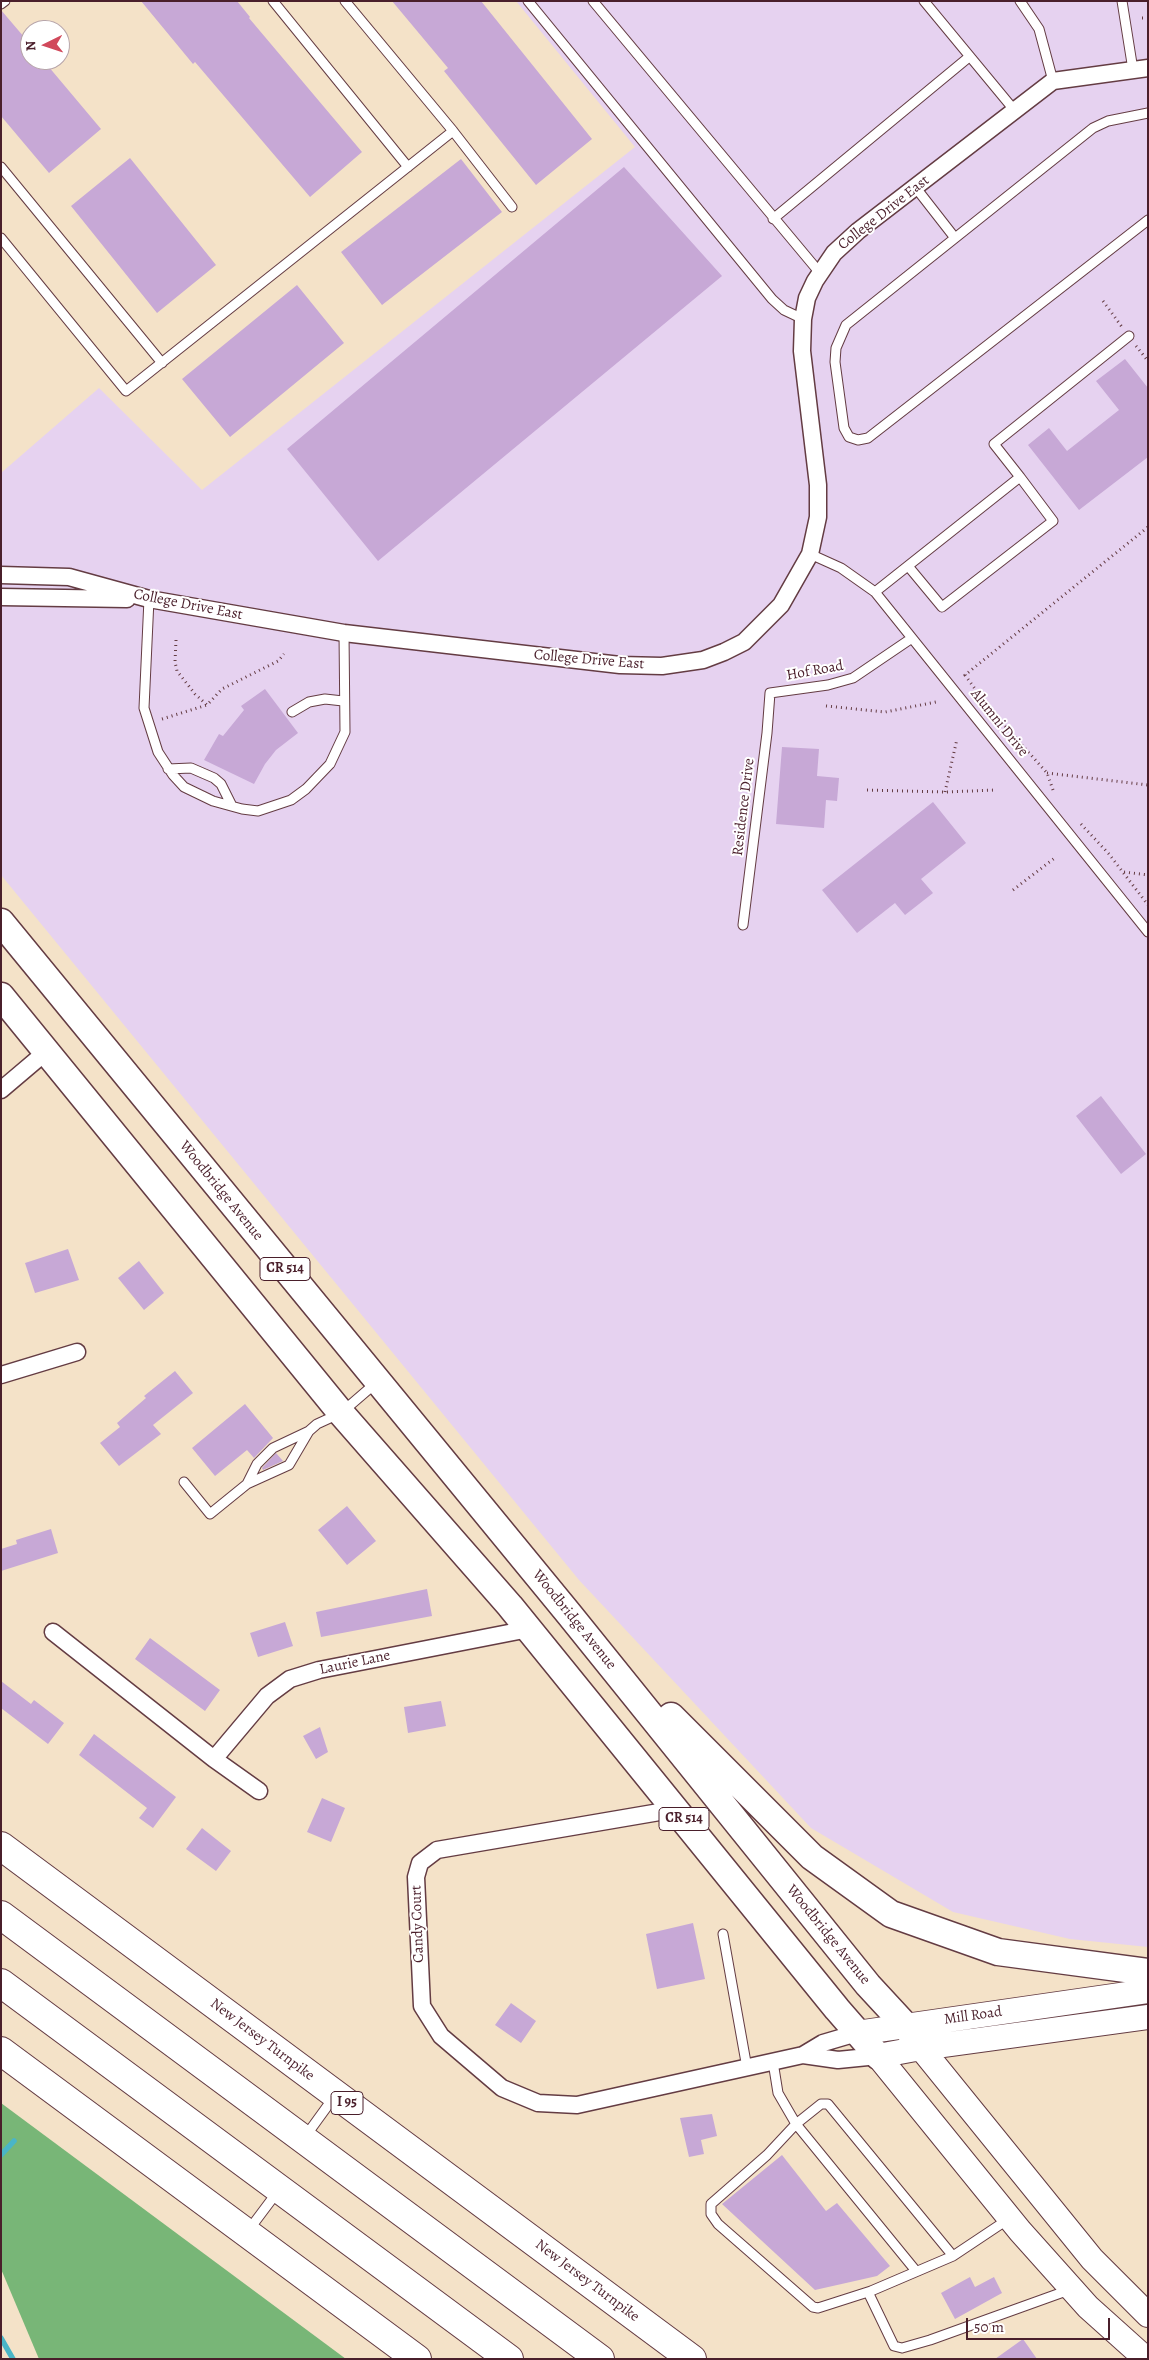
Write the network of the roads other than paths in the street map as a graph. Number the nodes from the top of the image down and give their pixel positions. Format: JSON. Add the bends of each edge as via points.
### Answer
{"nodes":[{"id":1,"x":5,"y":1,"type":"edge"},
{"id":2,"x":274,"y":1,"type":"edge"},
{"id":3,"x":345,"y":1,"type":"edge"},
{"id":4,"x":528,"y":1,"type":"edge"},
{"id":5,"x":593,"y":1,"type":"edge"},
{"id":6,"x":924,"y":1,"type":"edge"},
{"id":7,"x":1020,"y":1,"type":"edge"},
{"id":8,"x":1122,"y":1,"type":"edge"},
{"id":9,"x":1,"y":4,"type":"edge"},
{"id":10,"x":969,"y":57,"type":"junction"},
{"id":11,"x":1140,"y":69,"type":"edge"},
{"id":12,"x":1053,"y":82,"type":"junction"},
{"id":13,"x":1014,"y":111,"type":"junction"},
{"id":14,"x":1148,"y":113,"type":"edge"},
{"id":15,"x":453,"y":131,"type":"junction"},
{"id":16,"x":1,"y":167,"type":"edge"},
{"id":17,"x":408,"y":167,"type":"junction"},
{"id":18,"x":916,"y":188,"type":"junction"},
{"id":19,"x":512,"y":207,"type":"dead end"},
{"id":20,"x":773,"y":219,"type":"junction"},
{"id":21,"x":1148,"y":220,"type":"edge"},
{"id":22,"x":1,"y":238,"type":"edge"},
{"id":23,"x":955,"y":238,"type":"junction"},
{"id":24,"x":820,"y":273,"type":"junction"},
{"id":25,"x":803,"y":319,"type":"junction"},
{"id":26,"x":1129,"y":336,"type":"dead end"},
{"id":27,"x":162,"y":363,"type":"junction"},
{"id":28,"x":1020,"y":477,"type":"junction"},
{"id":29,"x":810,"y":554,"type":"junction"},
{"id":30,"x":908,"y":566,"type":"junction"},
{"id":31,"x":1,"y":575,"type":"edge"},
{"id":32,"x":875,"y":592,"type":"junction"},
{"id":33,"x":1,"y":597,"type":"edge"},
{"id":34,"x":149,"y":599,"type":"junction"},
{"id":35,"x":344,"y":633,"type":"junction"},
{"id":36,"x":912,"y":638,"type":"junction"},
{"id":37,"x":770,"y":693,"type":"joint"},
{"id":38,"x":343,"y":701,"type":"junction"},
{"id":39,"x":292,"y":712,"type":"dead end"},
{"id":40,"x":168,"y":769,"type":"junction"},
{"id":41,"x":232,"y":806,"type":"junction"},
{"id":42,"x":1,"y":922,"type":"edge"},
{"id":43,"x":743,"y":925,"type":"dead end"},
{"id":44,"x":1148,"y":932,"type":"edge"},
{"id":45,"x":1,"y":996,"type":"edge"},
{"id":46,"x":47,"y":1051,"type":"junction"},
{"id":47,"x":1,"y":1090,"type":"edge"},
{"id":48,"x":77,"y":1352,"type":"dead end"},
{"id":49,"x":1,"y":1375,"type":"edge"},
{"id":50,"x":377,"y":1382,"type":"junction"},
{"id":51,"x":341,"y":1413,"type":"junction"},
{"id":52,"x":308,"y":1431,"type":"junction"},
{"id":53,"x":184,"y":1482,"type":"dead end"},
{"id":54,"x":247,"y":1484,"type":"junction"},
{"id":55,"x":570,"y":1614,"type":"junction"},
{"id":56,"x":529,"y":1629,"type":"junction"},
{"id":57,"x":53,"y":1632,"type":"dead end"},
{"id":58,"x":214,"y":1759,"type":"junction"},
{"id":59,"x":259,"y":1791,"type":"dead end"},
{"id":60,"x":677,"y":1809,"type":"junction"},
{"id":61,"x":1,"y":1846,"type":"edge"},
{"id":62,"x":1,"y":1915,"type":"edge"},
{"id":63,"x":723,"y":1934,"type":"dead end"},
{"id":64,"x":1148,"y":1972,"type":"edge"},
{"id":65,"x":1,"y":1983,"type":"edge"},
{"id":66,"x":1148,"y":1991,"type":"edge"},
{"id":67,"x":1148,"y":2017,"type":"edge"},
{"id":68,"x":905,"y":2025,"type":"junction"},
{"id":69,"x":857,"y":2032,"type":"junction"},
{"id":70,"x":921,"y":2048,"type":"junction"},
{"id":71,"x":1,"y":2051,"type":"edge"},
{"id":72,"x":803,"y":2055,"type":"junction"},
{"id":73,"x":878,"y":2056,"type":"junction"},
{"id":74,"x":774,"y":2062,"type":"junction"},
{"id":75,"x":747,"y":2068,"type":"junction"},
{"id":76,"x":336,"y":2095,"type":"junction"},
{"id":77,"x":538,"y":2103,"type":"joint"},
{"id":78,"x":796,"y":2124,"type":"junction"},
{"id":79,"x":304,"y":2139,"type":"junction"},
{"id":80,"x":280,"y":2189,"type":"junction"},
{"id":81,"x":1010,"y":2218,"type":"junction"},
{"id":82,"x":246,"y":2233,"type":"junction"},
{"id":83,"x":953,"y":2256,"type":"junction"},
{"id":84,"x":916,"y":2272,"type":"junction"},
{"id":85,"x":1072,"y":2289,"type":"junction"},
{"id":86,"x":868,"y":2292,"type":"junction"},
{"id":87,"x":1148,"y":2315,"type":"edge"},
{"id":88,"x":416,"y":2359,"type":"edge"},
{"id":89,"x":509,"y":2359,"type":"edge"},
{"id":90,"x":600,"y":2359,"type":"edge"},
{"id":91,"x":692,"y":2359,"type":"edge"},
{"id":92,"x":1146,"y":2359,"type":"edge"}],
"edges":[{"from":1,"to":9,"type":"lane"},
{"from":2,"to":17,"type":"lane"},
{"from":3,"to":15,"type":"lane"},
{"from":4,"to":25,"type":"lane","via":[[772,299],[784,310]]},
{"from":5,"to":20,"type":"lane"},
{"from":6,"to":10,"type":"lane"},
{"from":7,"to":12,"type":"lane","via":[[1039,29]]},
{"from":8,"to":11,"type":"lane"},
{"from":10,"to":13,"type":"lane"},
{"from":10,"to":20,"type":"lane"},
{"from":11,"to":12,"type":"street","name":"College Drive East"},
{"from":12,"to":13,"type":"street","name":"College Drive East"},
{"from":13,"to":18,"type":"street","name":"College Drive East"},
{"from":14,"to":23,"type":"lane","via":[[1108,121],[1093,128]]},
{"from":15,"to":17,"type":"lane"},
{"from":15,"to":19,"type":"lane"},
{"from":16,"to":27,"type":"lane"},
{"from":17,"to":27,"type":"lane"},
{"from":18,"to":23,"type":"lane"},
{"from":18,"to":24,"type":"street","name":"College Drive East","via":[[858,231],[834,253]]},
{"from":20,"to":24,"type":"lane"},
{"from":21,"to":23,"type":"lane","via":[[868,438],[858,440],[849,437],[844,428],[835,362],[840,334],[846,325]]},
{"from":22,"to":27,"type":"lane","via":[[126,391]]},
{"from":24,"to":25,"type":"street","name":"College Drive East","via":[[807,298]]},
{"from":25,"to":29,"type":"street","name":"College Drive East","via":[[802,351],[818,485],[818,517]]},
{"from":26,"to":28,"type":"lane","via":[[994,444]]},
{"from":28,"to":30,"type":"lane"},
{"from":28,"to":30,"type":"lane","via":[[1053,521],[942,607]]},
{"from":29,"to":32,"type":"lane","name":"Alumni Drive","via":[[841,568]]},
{"from":29,"to":35,"type":"street","name":"College Drive East","via":[[782,605],[766,622],[744,642],[703,660],[662,666],[620,665]]},
{"from":30,"to":32,"type":"lane"},
{"from":31,"to":34,"type":"street","name":"College Drive East","via":[[69,577]]},
{"from":32,"to":36,"type":"lane","name":"Alumni Drive"},
{"from":33,"to":34,"type":"street"},
{"from":34,"to":35,"type":"street","name":"College Drive East"},
{"from":34,"to":40,"type":"lane","via":[[144,708],[152,740]]},
{"from":35,"to":38,"type":"lane"},
{"from":36,"to":37,"type":"lane","name":"Hof Road","via":[[853,678]]},
{"from":36,"to":44,"type":"lane","name":"Alumni Drive"},
{"from":37,"to":43,"type":"lane","name":"Residence Drive","via":[[768,733]]},
{"from":38,"to":39,"type":"lane","via":[[309,702]]},
{"from":38,"to":41,"type":"lane","via":[[344,732],[330,764],[306,789],[291,800],[258,811]]},
{"from":40,"to":41,"type":"lane","via":[[184,787]]},
{"from":40,"to":41,"type":"lane","via":[[191,768],[214,778]]},
{"from":42,"to":50,"type":"main road","name":"Woodbridge Avenue","number":"CR 514"},
{"from":45,"to":46,"type":"main road","number":"CR 514"},
{"from":46,"to":47,"type":"street"},
{"from":46,"to":51,"type":"main road","number":"CR 514"},
{"from":48,"to":49,"type":"street"},
{"from":50,"to":51,"type":"lane"},
{"from":50,"to":55,"type":"main road","name":"Woodbridge Avenue","number":"CR 514"},
{"from":51,"to":52,"type":"lane"},
{"from":51,"to":56,"type":"main road","number":"CR 514"},
{"from":52,"to":54,"type":"lane","via":[[273,1448],[258,1464]]},
{"from":52,"to":54,"type":"lane","via":[[288,1465]]},
{"from":53,"to":54,"type":"lane","via":[[210,1514]]},
{"from":55,"to":64,"type":"main road","via":[[812,1857],[891,1914],[998,1952]]},
{"from":55,"to":68,"type":"main road","name":"Woodbridge Avenue","number":"CR 514","via":[[868,1986]]},
{"from":56,"to":58,"type":"street","name":"Laurie Lane","via":[[320,1670],[290,1679],[267,1696]]},
{"from":56,"to":60,"type":"main road","number":"CR 514"},
{"from":57,"to":58,"type":"street"},
{"from":58,"to":59,"type":"street"},
{"from":60,"to":69,"type":"main road","number":"CR 514"},
{"from":60,"to":77,"type":"street","name":"Candy Court","via":[[437,1850],[420,1863],[416,1877],[422,2006],[441,2036],[502,2088]]},
{"from":61,"to":76,"type":"highway","name":"New Jersey Turnpike","number":"I 95"},
{"from":62,"to":79,"type":"highway"},
{"from":63,"to":75,"type":"lane"},
{"from":65,"to":80,"type":"highway"},
{"from":66,"to":68,"type":"main road","name":"Mill Road"},
{"from":67,"to":70,"type":"main road","name":"Mill Road"},
{"from":68,"to":69,"type":"main road","name":"Mill Road"},
{"from":68,"to":70,"type":"main road","name":"Woodbridge Avenue","number":"CR 514"},
{"from":69,"to":72,"type":"street","name":"Mill Road","via":[[823,2043]]},
{"from":69,"to":73,"type":"main road","number":"CR 514"},
{"from":70,"to":73,"type":"main road","name":"Mill Road"},
{"from":70,"to":87,"type":"main road","name":"Woodbridge Avenue","number":"CR 514","via":[[1092,2259]]},
{"from":71,"to":82,"type":"highway"},
{"from":72,"to":73,"type":"street","name":"Mill Road","via":[[838,2060]]},
{"from":72,"to":74,"type":"street","name":"Mill Road"},
{"from":73,"to":81,"type":"main road","number":"CR 514"},
{"from":74,"to":75,"type":"street","name":"Mill Road"},
{"from":74,"to":78,"type":"lane","via":[[778,2093]]},
{"from":75,"to":77,"type":"street","name":"Mill Road","via":[[577,2105]]},
{"from":76,"to":79,"type":"lane"},
{"from":76,"to":91,"type":"highway","name":"New Jersey Turnpike","number":"I 95"},
{"from":78,"to":83,"type":"lane","via":[[821,2104],[828,2104]]},
{"from":78,"to":84,"type":"lane"},
{"from":78,"to":86,"type":"lane","via":[[767,2155],[713,2201],[711,2214],[718,2224],[813,2307],[824,2307]]},
{"from":79,"to":90,"type":"highway"},
{"from":80,"to":82,"type":"lane"},
{"from":80,"to":89,"type":"highway"},
{"from":81,"to":83,"type":"lane"},
{"from":81,"to":85,"type":"main road","number":"CR 514"},
{"from":82,"to":88,"type":"highway"},
{"from":83,"to":84,"type":"lane"},
{"from":84,"to":86,"type":"lane"},
{"from":85,"to":86,"type":"lane","via":[[909,2348],[894,2346]]},
{"from":85,"to":92,"type":"main road","number":"CR 514"}]}
